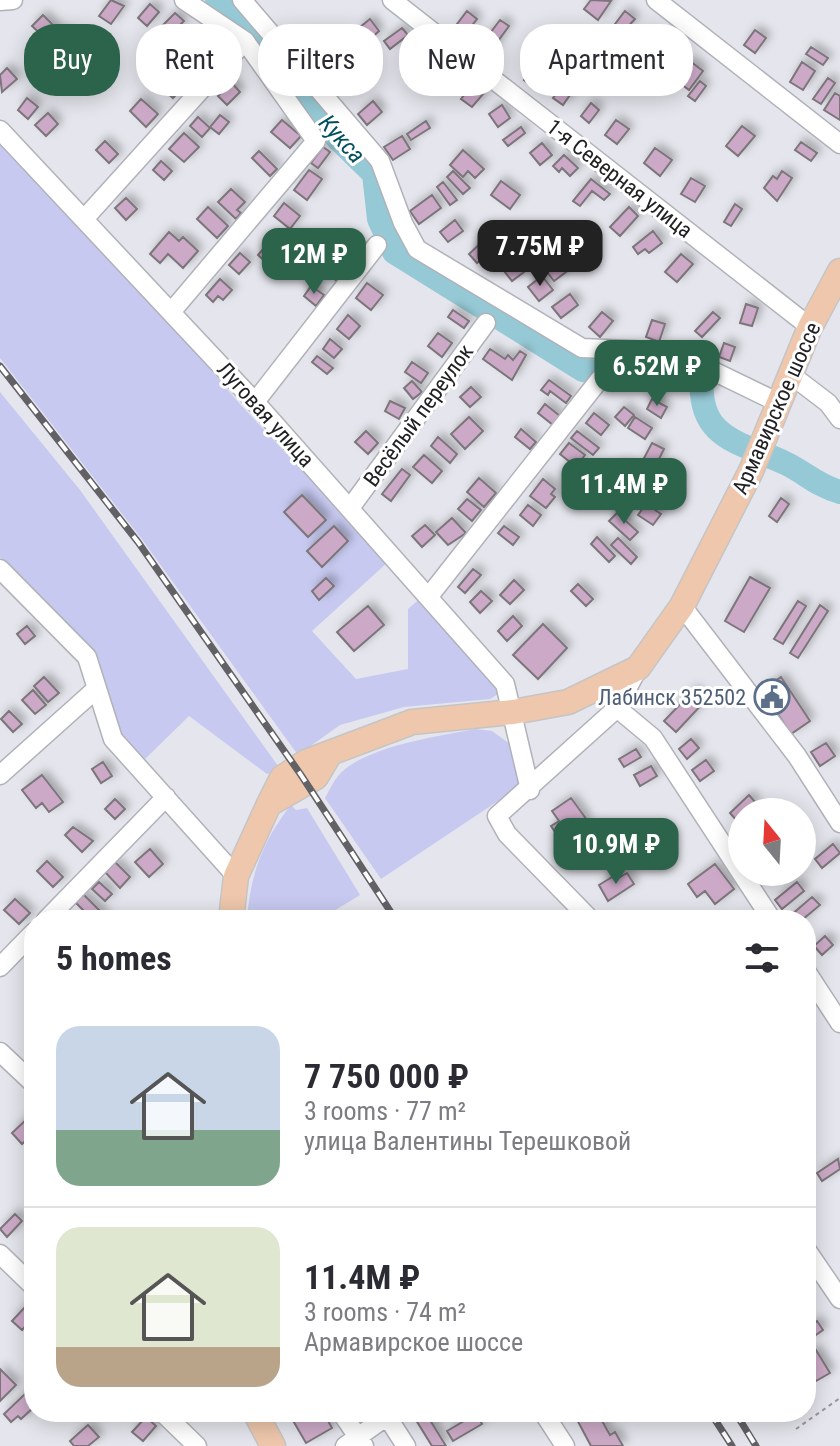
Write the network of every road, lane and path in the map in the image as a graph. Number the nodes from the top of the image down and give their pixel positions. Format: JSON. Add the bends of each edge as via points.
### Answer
{"nodes":[{"id":1,"x":13,"y":0,"type":"edge"},
{"id":2,"x":184,"y":0,"type":"edge"},
{"id":3,"x":242,"y":0,"type":"edge"},
{"id":4,"x":392,"y":0,"type":"edge"},
{"id":5,"x":656,"y":0,"type":"edge"},
{"id":6,"x":0,"y":1,"type":"edge"},
{"id":7,"x":245,"y":41,"type":"junction"},
{"id":8,"x":0,"y":130,"type":"edge"},
{"id":9,"x":840,"y":144,"type":"edge"},
{"id":10,"x":85,"y":218,"type":"junction"},
{"id":11,"x":377,"y":245,"type":"dead end"},
{"id":12,"x":840,"y":271,"type":"edge"},
{"id":13,"x":172,"y":311,"type":"junction"},
{"id":14,"x":486,"y":323,"type":"dead end"},
{"id":15,"x":810,"y":327,"type":"junction"},
{"id":16,"x":790,"y":374,"type":"junction"},
{"id":17,"x":600,"y":379,"type":"dead end"},
{"id":18,"x":255,"y":402,"type":"junction"},
{"id":19,"x":777,"y":402,"type":"junction"},
{"id":20,"x":840,"y":419,"type":"edge"},
{"id":21,"x":350,"y":508,"type":"junction"},
{"id":22,"x":0,"y":570,"type":"edge"},
{"id":23,"x":430,"y":595,"type":"junction"},
{"id":24,"x":682,"y":606,"type":"junction"},
{"id":25,"x":638,"y":668,"type":"junction"},
{"id":26,"x":95,"y":690,"type":"junction"},
{"id":27,"x":617,"y":708,"type":"junction"},
{"id":28,"x":513,"y":712,"type":"junction"},
{"id":29,"x":0,"y":775,"type":"edge"},
{"id":30,"x":530,"y":790,"type":"junction"},
{"id":31,"x":166,"y":797,"type":"junction"},
{"id":32,"x":840,"y":823,"type":"edge"},
{"id":33,"x":236,"y":876,"type":"junction"},
{"id":34,"x":56,"y":910,"type":"edge"},
{"id":35,"x":232,"y":910,"type":"edge"},
{"id":36,"x":581,"y":910,"type":"edge"},
{"id":37,"x":765,"y":910,"type":"edge"},
{"id":38,"x":24,"y":942,"type":"edge"},
{"id":39,"x":0,"y":967,"type":"edge"},
{"id":40,"x":816,"y":986,"type":"edge"},
{"id":41,"x":840,"y":1023,"type":"edge"},
{"id":42,"x":0,"y":1052,"type":"edge"},
{"id":43,"x":24,"y":1075,"type":"edge"},
{"id":44,"x":0,"y":1254,"type":"edge"},
{"id":45,"x":816,"y":1263,"type":"edge"},
{"id":46,"x":24,"y":1277,"type":"edge"},
{"id":47,"x":838,"y":1293,"type":"edge"},
{"id":48,"x":840,"y":1398,"type":"edge"},
{"id":49,"x":816,"y":1415,"type":"edge"},
{"id":50,"x":172,"y":1422,"type":"edge"},
{"id":51,"x":260,"y":1422,"type":"edge"},
{"id":52,"x":346,"y":1422,"type":"edge"},
{"id":53,"x":382,"y":1422,"type":"edge"},
{"id":54,"x":394,"y":1422,"type":"edge"},
{"id":55,"x":549,"y":1422,"type":"edge"},
{"id":56,"x":806,"y":1422,"type":"edge"},
{"id":57,"x":796,"y":1429,"type":"dead end"},
{"id":58,"x":356,"y":1443,"type":"edge"},
{"id":59,"x":197,"y":1446,"type":"edge"},
{"id":60,"x":273,"y":1446,"type":"edge"},
{"id":61,"x":406,"y":1446,"type":"edge"},
{"id":62,"x":565,"y":1446,"type":"edge"}],
"edges":[{"from":1,"to":6,"type":"street"},
{"from":2,"to":7,"type":"street"},
{"from":3,"to":19,"type":"street","via":[[380,161],[417,249],[582,348],[674,352]]},
{"from":4,"to":15,"type":"street","name":"1-я Северная улица"},
{"from":5,"to":9,"type":"street"},
{"from":7,"to":10,"type":"street"},
{"from":7,"to":13,"type":"street","via":[[316,141]]},
{"from":8,"to":10,"type":"street","name":"Луговая улица"},
{"from":10,"to":13,"type":"street","name":"Луговая улица"},
{"from":11,"to":18,"type":"street"},
{"from":12,"to":15,"type":"main road","name":"Армавирское шоссе"},
{"from":13,"to":18,"type":"street","name":"Луговая улица"},
{"from":14,"to":21,"type":"street","name":"Весёлый переулок"},
{"from":15,"to":16,"type":"main road","name":"Армавирское шоссе"},
{"from":16,"to":19,"type":"main road","name":"Армавирское шоссе"},
{"from":16,"to":20,"type":"street"},
{"from":17,"to":23,"type":"street"},
{"from":18,"to":21,"type":"street","name":"Луговая улица"},
{"from":19,"to":24,"type":"main road","name":"Армавирское шоссе","via":[[751,471]]},
{"from":21,"to":23,"type":"street","name":"Луговая улица"},
{"from":22,"to":26,"type":"street","via":[[87,657]]},
{"from":23,"to":28,"type":"street","name":"Луговая улица","via":[[505,684]]},
{"from":24,"to":25,"type":"main road","name":"Армавирское шоссе"},
{"from":24,"to":32,"type":"street","via":[[797,756]]},
{"from":25,"to":27,"type":"street","name":"Армавирское шоссе"},
{"from":25,"to":28,"type":"main road","name":"Армавирское шоссе","via":[[568,702]]},
{"from":26,"to":29,"type":"street"},
{"from":26,"to":31,"type":"street","via":[[113,739]]},
{"from":27,"to":30,"type":"street","name":"Армавирское шоссе"},
{"from":27,"to":37,"type":"street","via":[[653,738]]},
{"from":28,"to":30,"type":"street","name":"Луговая улица"},
{"from":28,"to":33,"type":"main road","name":"Армавирское шоссе","via":[[412,722],[306,762],[282,778]]},
{"from":30,"to":36,"type":"street","name":"Армавирское шоссе","via":[[497,816],[507,834]]},
{"from":31,"to":33,"type":"street"},
{"from":31,"to":34,"type":"street"},
{"from":33,"to":35,"type":"main road","name":"Армавирское шоссе"},
{"from":38,"to":39,"type":"street"},
{"from":40,"to":41,"type":"street"},
{"from":42,"to":43,"type":"street"},
{"from":44,"to":46,"type":"street"},
{"from":45,"to":47,"type":"street"},
{"from":48,"to":49,"type":"path"},
{"from":50,"to":59,"type":"street"},
{"from":51,"to":60,"type":"main road"},
{"from":52,"to":58,"type":"street"},
{"from":53,"to":58,"type":"street"},
{"from":54,"to":61,"type":"street"},
{"from":55,"to":62,"type":"street"},
{"from":56,"to":57,"type":"path"}]}
